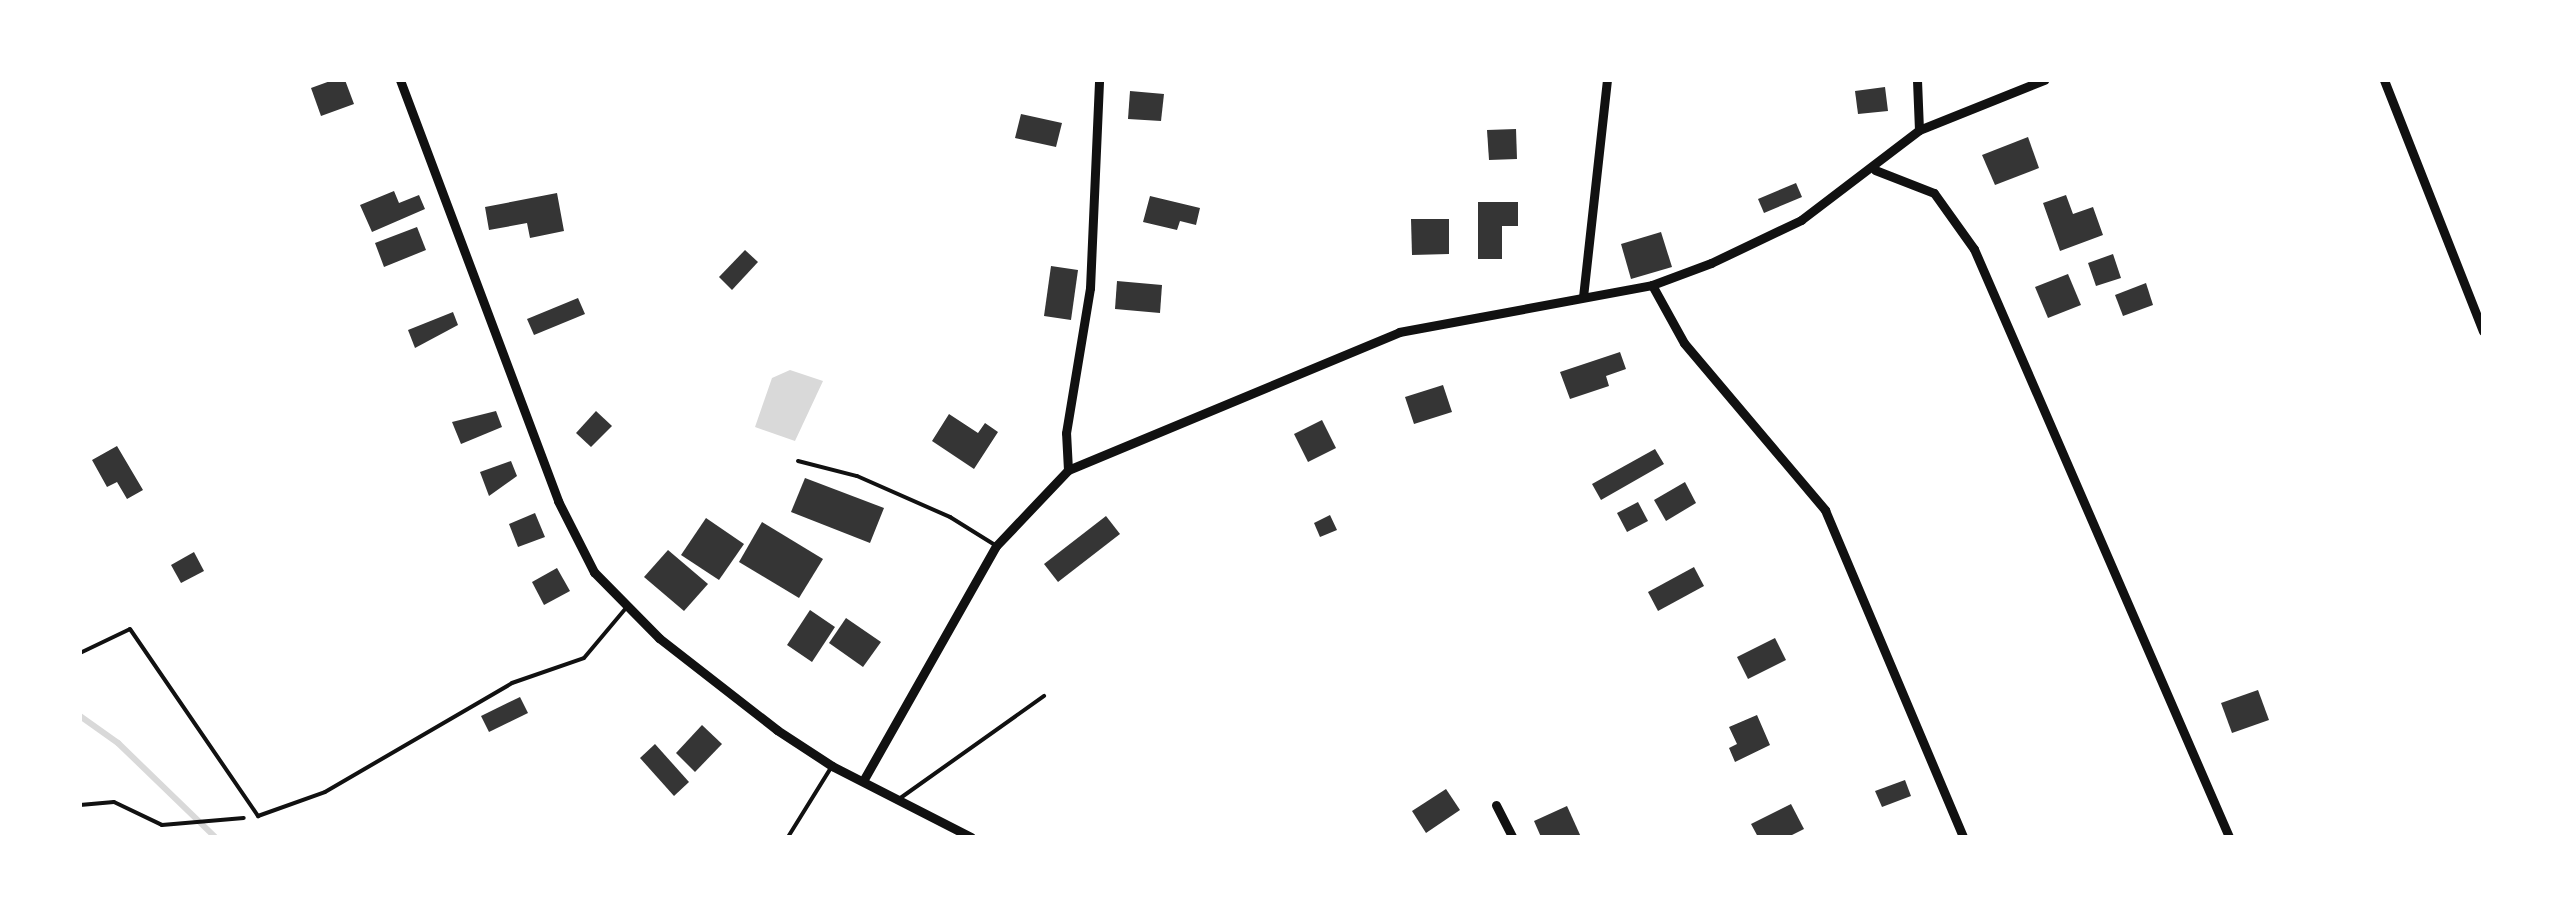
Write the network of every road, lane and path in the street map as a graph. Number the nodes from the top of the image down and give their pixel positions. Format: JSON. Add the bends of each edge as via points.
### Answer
{"nodes":[{"id":1,"x":400,"y":80,"type":"edge"},
{"id":2,"x":1099,"y":80,"type":"edge"},
{"id":3,"x":1607,"y":80,"type":"edge"},
{"id":4,"x":1917,"y":80,"type":"edge"},
{"id":5,"x":2044,"y":80,"type":"edge"},
{"id":6,"x":2384,"y":80,"type":"edge"},
{"id":7,"x":1919,"y":130,"type":"junction"},
{"id":8,"x":1875,"y":170,"type":"junction"},
{"id":9,"x":1652,"y":284,"type":"junction"},
{"id":10,"x":1584,"y":298,"type":"junction"},
{"id":11,"x":2483,"y":331,"type":"edge"},
{"id":12,"x":798,"y":461,"type":"dead end"},
{"id":13,"x":1068,"y":470,"type":"junction"},
{"id":14,"x":996,"y":546,"type":"junction"},
{"id":15,"x":626,"y":608,"type":"junction"},
{"id":16,"x":80,"y":653,"type":"edge"},
{"id":17,"x":1044,"y":696,"type":"dead end"},
{"id":18,"x":832,"y":766,"type":"junction"},
{"id":19,"x":863,"y":781,"type":"junction"},
{"id":20,"x":900,"y":800,"type":"junction"},
{"id":21,"x":80,"y":804,"type":"edge"},
{"id":22,"x":1496,"y":805,"type":"dead end"},
{"id":23,"x":258,"y":816,"type":"junction"},
{"id":24,"x":788,"y":837,"type":"edge"},
{"id":25,"x":972,"y":837,"type":"edge"},
{"id":26,"x":1512,"y":837,"type":"edge"},
{"id":27,"x":1963,"y":837,"type":"edge"},
{"id":28,"x":2229,"y":837,"type":"edge"}],
"edges":[{"from":1,"to":15,"type":"street","via":[[558,502],[594,572]]},
{"from":2,"to":13,"type":"street","via":[[1090,288],[1066,434]]},
{"from":3,"to":10,"type":"street"},
{"from":4,"to":7,"type":"street"},
{"from":5,"to":7,"type":"street"},
{"from":6,"to":11,"type":"street"},
{"from":7,"to":8,"type":"street"},
{"from":8,"to":9,"type":"street","via":[[1762,241]]},
{"from":8,"to":28,"type":"street","via":[[1934,193],[1974,249]]},
{"from":9,"to":10,"type":"street"},
{"from":9,"to":27,"type":"street","via":[[1684,344],[1825,510]]},
{"from":10,"to":13,"type":"street","via":[[1399,332]]},
{"from":12,"to":14,"type":"lane","via":[[857,476],[950,516]]},
{"from":13,"to":14,"type":"street"},
{"from":14,"to":19,"type":"street"},
{"from":15,"to":18,"type":"street","via":[[737,700]]},
{"from":15,"to":23,"type":"lane","via":[[584,658],[512,683],[325,792]]},
{"from":16,"to":23,"type":"lane","via":[[130,629]]},
{"from":17,"to":20,"type":"lane"},
{"from":18,"to":19,"type":"street"},
{"from":18,"to":24,"type":"lane"},
{"from":19,"to":20,"type":"street"},
{"from":20,"to":25,"type":"street"},
{"from":21,"to":23,"type":"path","via":[[114,802],[162,825]]},
{"from":22,"to":26,"type":"street"}]}
